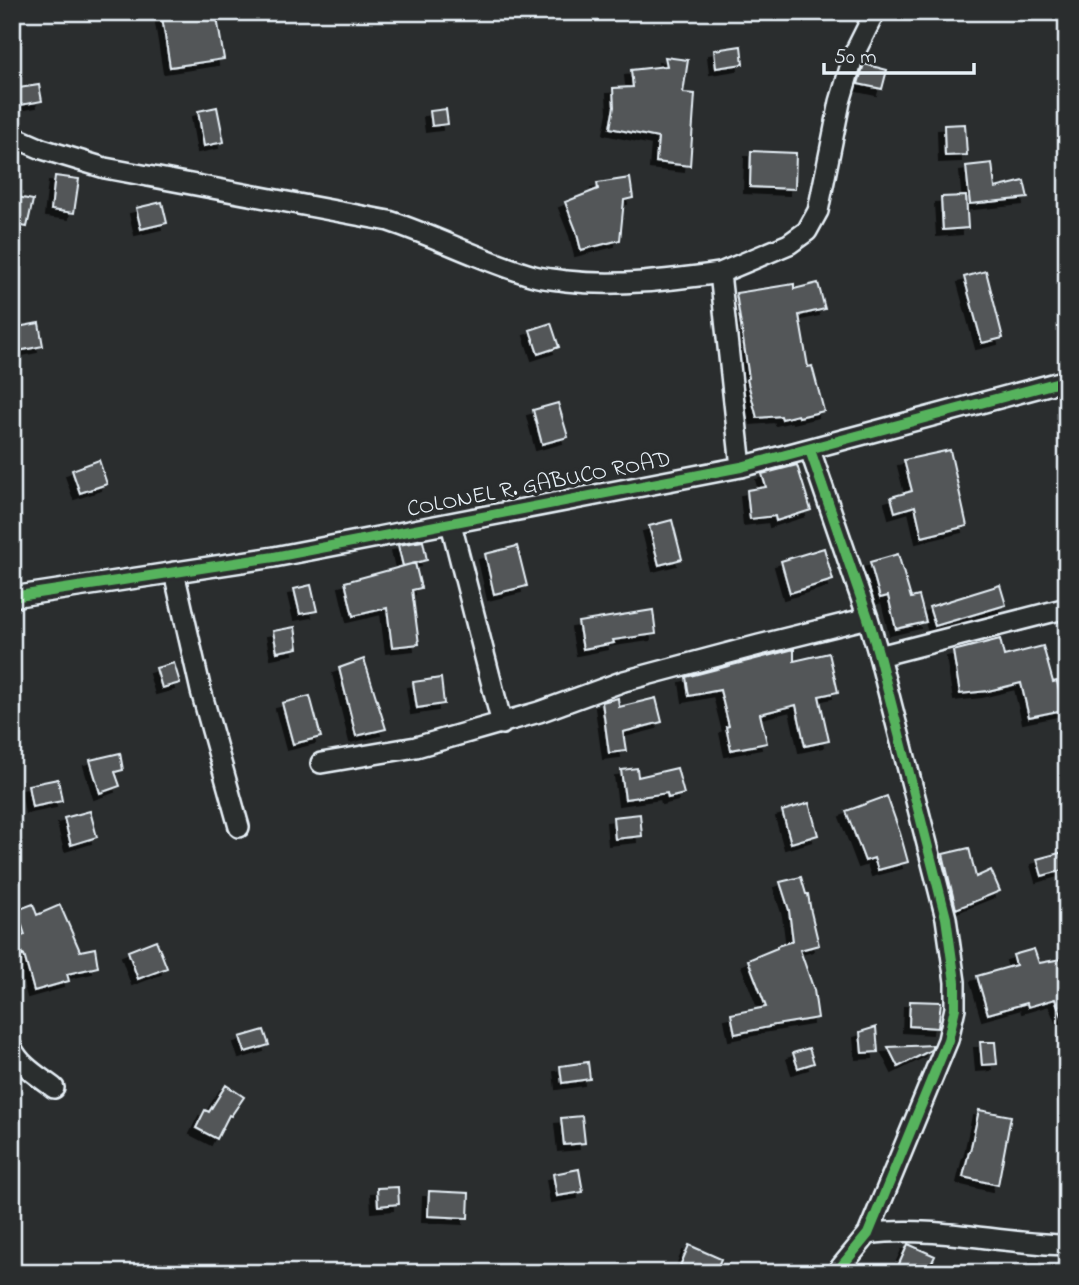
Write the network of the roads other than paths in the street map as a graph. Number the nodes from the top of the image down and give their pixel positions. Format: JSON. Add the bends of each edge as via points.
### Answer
{"nodes":[{"id":1,"x":875,"y":12,"type":"edge"},
{"id":2,"x":12,"y":136,"type":"edge"},
{"id":3,"x":720,"y":273,"type":"junction"},
{"id":4,"x":1067,"y":380,"type":"edge"},
{"id":5,"x":810,"y":450,"type":"junction"},
{"id":6,"x":741,"y":467,"type":"junction"},
{"id":7,"x":451,"y":524,"type":"junction"},
{"id":8,"x":174,"y":572,"type":"junction"},
{"id":9,"x":12,"y":597,"type":"edge"},
{"id":10,"x":1067,"y":608,"type":"edge"},
{"id":11,"x":868,"y":618,"type":"junction"},
{"id":12,"x":879,"y":656,"type":"junction"},
{"id":13,"x":502,"y":724,"type":"junction"},
{"id":14,"x":321,"y":763,"type":"dead end"},
{"id":15,"x":239,"y":827,"type":"dead end"},
{"id":16,"x":12,"y":1048,"type":"edge"},
{"id":17,"x":54,"y":1088,"type":"dead end"},
{"id":18,"x":868,"y":1234,"type":"junction"},
{"id":19,"x":1067,"y":1245,"type":"edge"},
{"id":20,"x":836,"y":1273,"type":"edge"}],
"edges":[{"from":1,"to":3,"type":"street","via":[[854,54],[818,211],[807,231],[789,244]]},
{"from":2,"to":3,"type":"street","via":[[104,168],[389,221],[536,277],[613,284]]},
{"from":3,"to":6,"type":"street"},
{"from":4,"to":5,"type":"street","name":"COLONEL R. GABUCO ROAD"},
{"from":5,"to":6,"type":"street","name":"COLONEL R. GABUCO ROAD"},
{"from":5,"to":11,"type":"street"},
{"from":6,"to":7,"type":"street","name":"COLONEL R. GABUCO ROAD"},
{"from":7,"to":8,"type":"street","name":"COLONEL R. GABUCO ROAD"},
{"from":7,"to":13,"type":"street"},
{"from":8,"to":9,"type":"street","name":"COLONEL R. GABUCO ROAD"},
{"from":8,"to":15,"type":"street"},
{"from":10,"to":12,"type":"street"},
{"from":11,"to":12,"type":"street"},
{"from":11,"to":13,"type":"street","via":[[624,681]]},
{"from":12,"to":18,"type":"street","via":[[946,918],[955,1008],[948,1040]]},
{"from":13,"to":14,"type":"street","via":[[416,747]]},
{"from":16,"to":17,"type":"street"},
{"from":18,"to":19,"type":"street","via":[[893,1230]]},
{"from":18,"to":20,"type":"street"}]}
